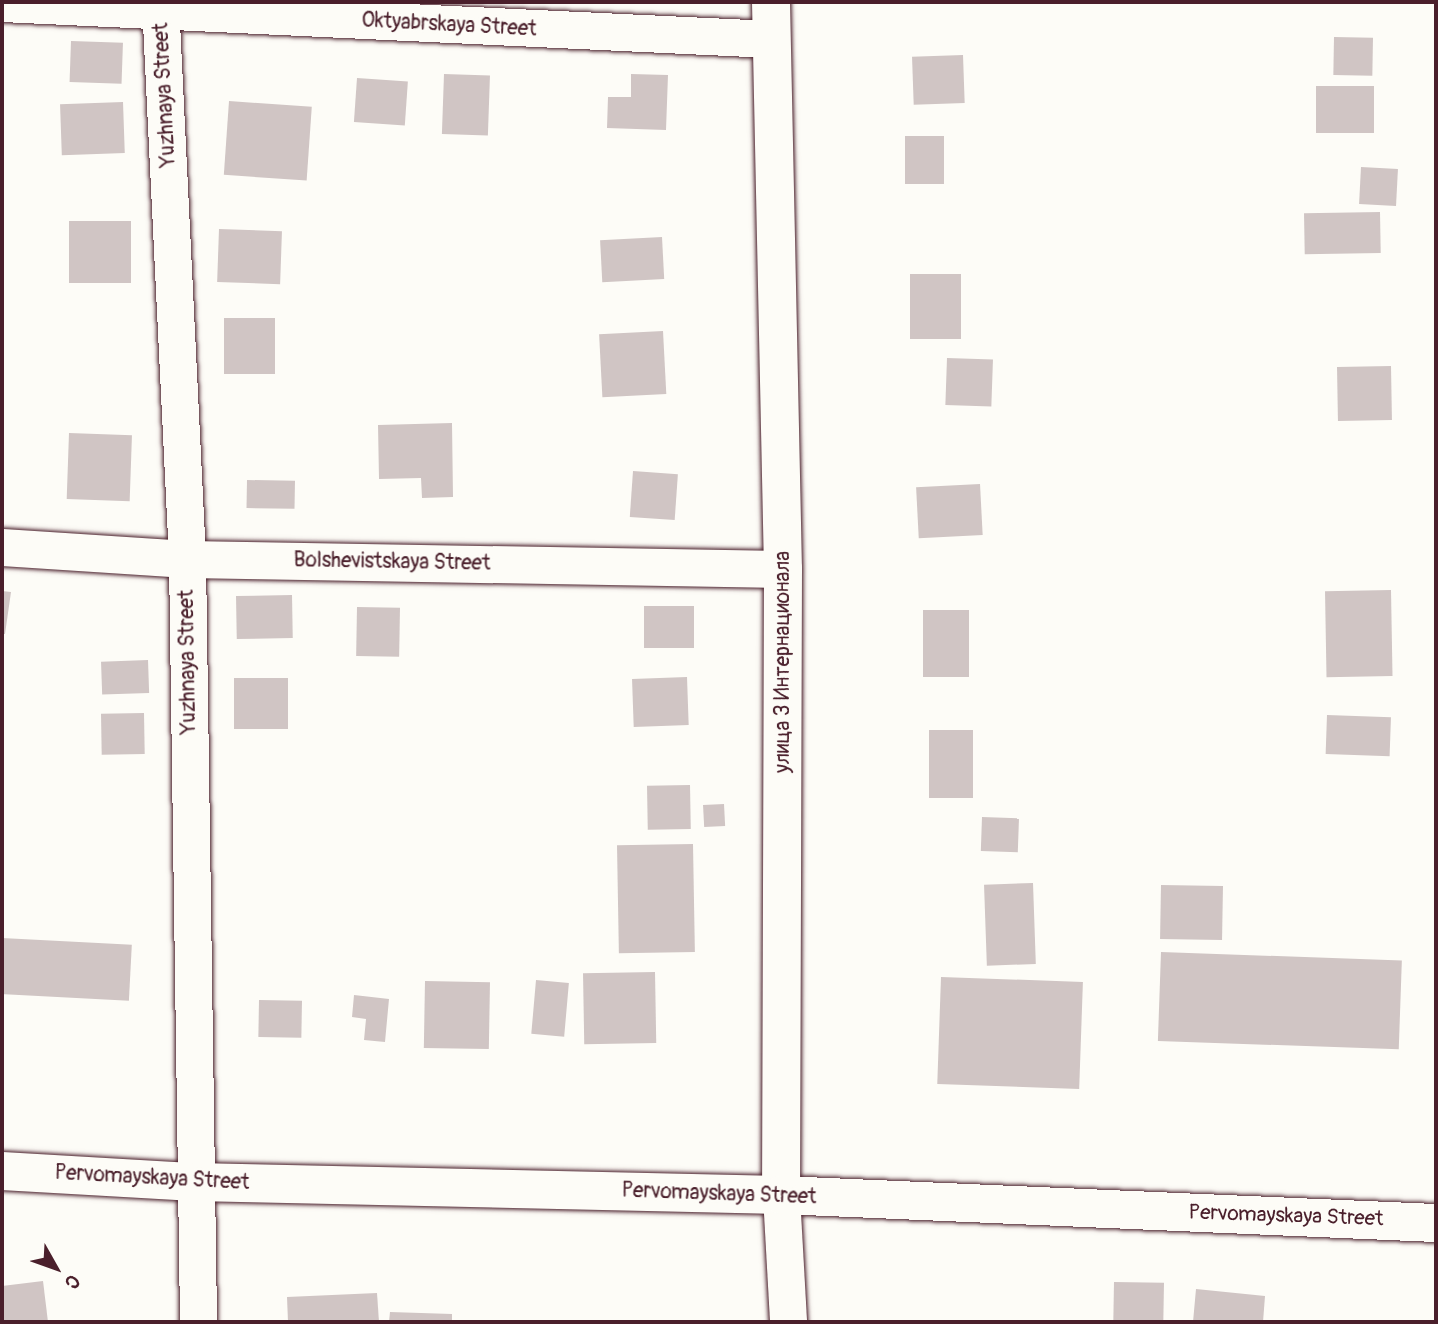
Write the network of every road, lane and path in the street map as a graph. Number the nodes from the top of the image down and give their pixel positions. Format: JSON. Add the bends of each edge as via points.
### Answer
{"nodes":[{"id":1,"x":771,"y":2,"type":"edge"},
{"id":2,"x":2,"y":3,"type":"edge"},
{"id":3,"x":161,"y":7,"type":"edge"},
{"id":4,"x":771,"y":39,"type":"junction"},
{"id":5,"x":2,"y":547,"type":"edge"},
{"id":6,"x":187,"y":559,"type":"junction"},
{"id":7,"x":783,"y":569,"type":"junction"},
{"id":8,"x":2,"y":1171,"type":"edge"},
{"id":9,"x":195,"y":1182,"type":"junction"},
{"id":10,"x":781,"y":1195,"type":"junction"},
{"id":11,"x":1436,"y":1223,"type":"edge"},
{"id":12,"x":198,"y":1322,"type":"edge"},
{"id":13,"x":788,"y":1322,"type":"edge"}],
"edges":[{"from":1,"to":4,"type":"main road","name":"улица 3 Интернационала"},
{"from":2,"to":3,"type":"street","name":"Oktyabrskaya Street"},
{"from":3,"to":4,"type":"street","name":"Oktyabrskaya Street"},
{"from":3,"to":6,"type":"street","name":"Yuzhnaya Street"},
{"from":4,"to":7,"type":"main road","name":"улица 3 Интернационала"},
{"from":5,"to":6,"type":"street","name":"Bolshevistskaya Street"},
{"from":6,"to":7,"type":"street","name":"Bolshevistskaya Street"},
{"from":6,"to":9,"type":"street","name":"Yuzhnaya Street"},
{"from":7,"to":10,"type":"main road","name":"улица 3 Интернационала"},
{"from":8,"to":9,"type":"main road","name":"Pervomayskaya Street"},
{"from":9,"to":10,"type":"main road","name":"Pervomayskaya Street"},
{"from":9,"to":12,"type":"street","name":"Yuzhnaya Street"},
{"from":10,"to":11,"type":"main road","name":"Pervomayskaya Street"},
{"from":10,"to":13,"type":"street","name":"улица 3 Интернационала"}]}
